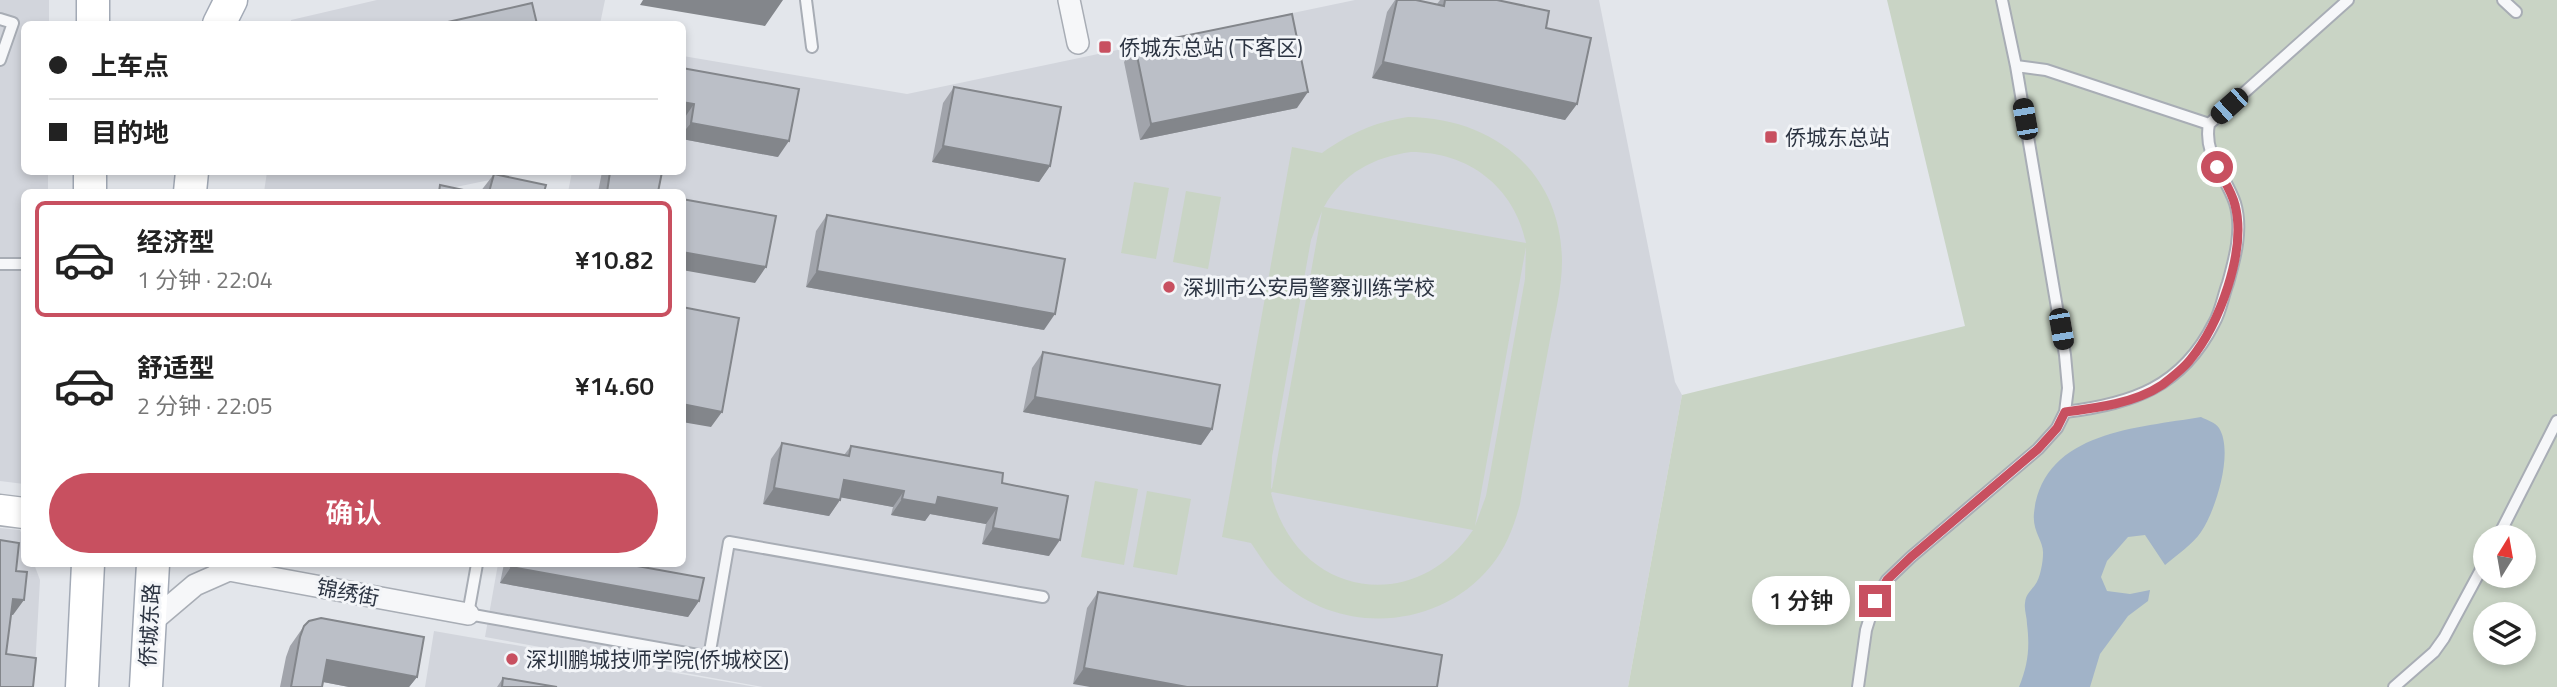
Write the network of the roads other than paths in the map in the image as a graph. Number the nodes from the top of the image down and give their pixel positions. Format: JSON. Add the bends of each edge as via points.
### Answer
{"nodes":[{"id":1,"x":93,"y":0,"type":"edge"},
{"id":2,"x":210,"y":0,"type":"edge"},
{"id":3,"x":231,"y":0,"type":"edge"},
{"id":4,"x":806,"y":0,"type":"edge"},
{"id":5,"x":1069,"y":0,"type":"edge"},
{"id":6,"x":2002,"y":0,"type":"edge"},
{"id":7,"x":2347,"y":0,"type":"edge"},
{"id":8,"x":2503,"y":0,"type":"edge"},
{"id":9,"x":2516,"y":12,"type":"dead end"},
{"id":10,"x":0,"y":19,"type":"edge"},
{"id":11,"x":93,"y":21,"type":"edge"},
{"id":12,"x":208,"y":21,"type":"edge"},
{"id":13,"x":220,"y":21,"type":"edge"},
{"id":14,"x":1078,"y":43,"type":"dead end"},
{"id":15,"x":812,"y":47,"type":"dead end"},
{"id":16,"x":0,"y":60,"type":"edge"},
{"id":17,"x":2016,"y":66,"type":"junction"},
{"id":18,"x":2209,"y":124,"type":"junction"},
{"id":19,"x":0,"y":264,"type":"edge"},
{"id":20,"x":21,"y":264,"type":"edge"},
{"id":21,"x":2065,"y":412,"type":"junction"},
{"id":22,"x":2557,"y":421,"type":"edge"},
{"id":23,"x":0,"y":510,"type":"edge"},
{"id":24,"x":21,"y":513,"type":"edge"},
{"id":25,"x":2504,"y":525,"type":"edge"},
{"id":26,"x":153,"y":567,"type":"edge"},
{"id":27,"x":224,"y":567,"type":"edge"},
{"id":28,"x":476,"y":567,"type":"edge"},
{"id":29,"x":83,"y":571,"type":"edge"},
{"id":30,"x":277,"y":571,"type":"edge"},
{"id":31,"x":2473,"y":584,"type":"edge"},
{"id":32,"x":1043,"y":597,"type":"dead end"},
{"id":33,"x":468,"y":614,"type":"junction"},
{"id":34,"x":149,"y":624,"type":"junction"},
{"id":35,"x":82,"y":687,"type":"edge"},
{"id":36,"x":146,"y":687,"type":"edge"},
{"id":37,"x":1858,"y":687,"type":"edge"},
{"id":38,"x":2394,"y":687,"type":"edge"}],
"edges":[{"from":1,"to":11,"type":"main road"},
{"from":2,"to":12,"type":"main road"},
{"from":3,"to":13,"type":"main road"},
{"from":4,"to":15,"type":"lane"},
{"from":5,"to":14,"type":"street"},
{"from":6,"to":17,"type":"lane"},
{"from":7,"to":18,"type":"lane"},
{"from":8,"to":9,"type":"lane"},
{"from":10,"to":16,"type":"lane","via":[[13,23]]},
{"from":17,"to":18,"type":"lane","via":[[2046,69]]},
{"from":17,"to":21,"type":"lane","via":[[2066,355]]},
{"from":18,"to":21,"type":"lane","via":[[2208,148],[2235,204],[2238,229],[2235,259],[2215,322],[2190,362],[2161,386],[2098,408]]},
{"from":19,"to":20,"type":"lane"},
{"from":21,"to":37,"type":"lane","via":[[2038,449],[1887,580],[1866,630]]},
{"from":22,"to":25,"type":"lane"},
{"from":23,"to":24,"type":"street"},
{"from":26,"to":34,"type":"main road","name":"侨城东路"},
{"from":27,"to":30,"type":"street","name":"锦绣街"},
{"from":27,"to":34,"type":"street","name":"锦绣街"},
{"from":28,"to":33,"type":"lane"},
{"from":29,"to":35,"type":"main road"},
{"from":30,"to":33,"type":"street","name":"锦绣街"},
{"from":31,"to":38,"type":"lane","via":[[2444,638]]},
{"from":32,"to":33,"type":"lane","via":[[729,542],[709,657]]},
{"from":34,"to":36,"type":"main road","name":"侨城东路"}]}
